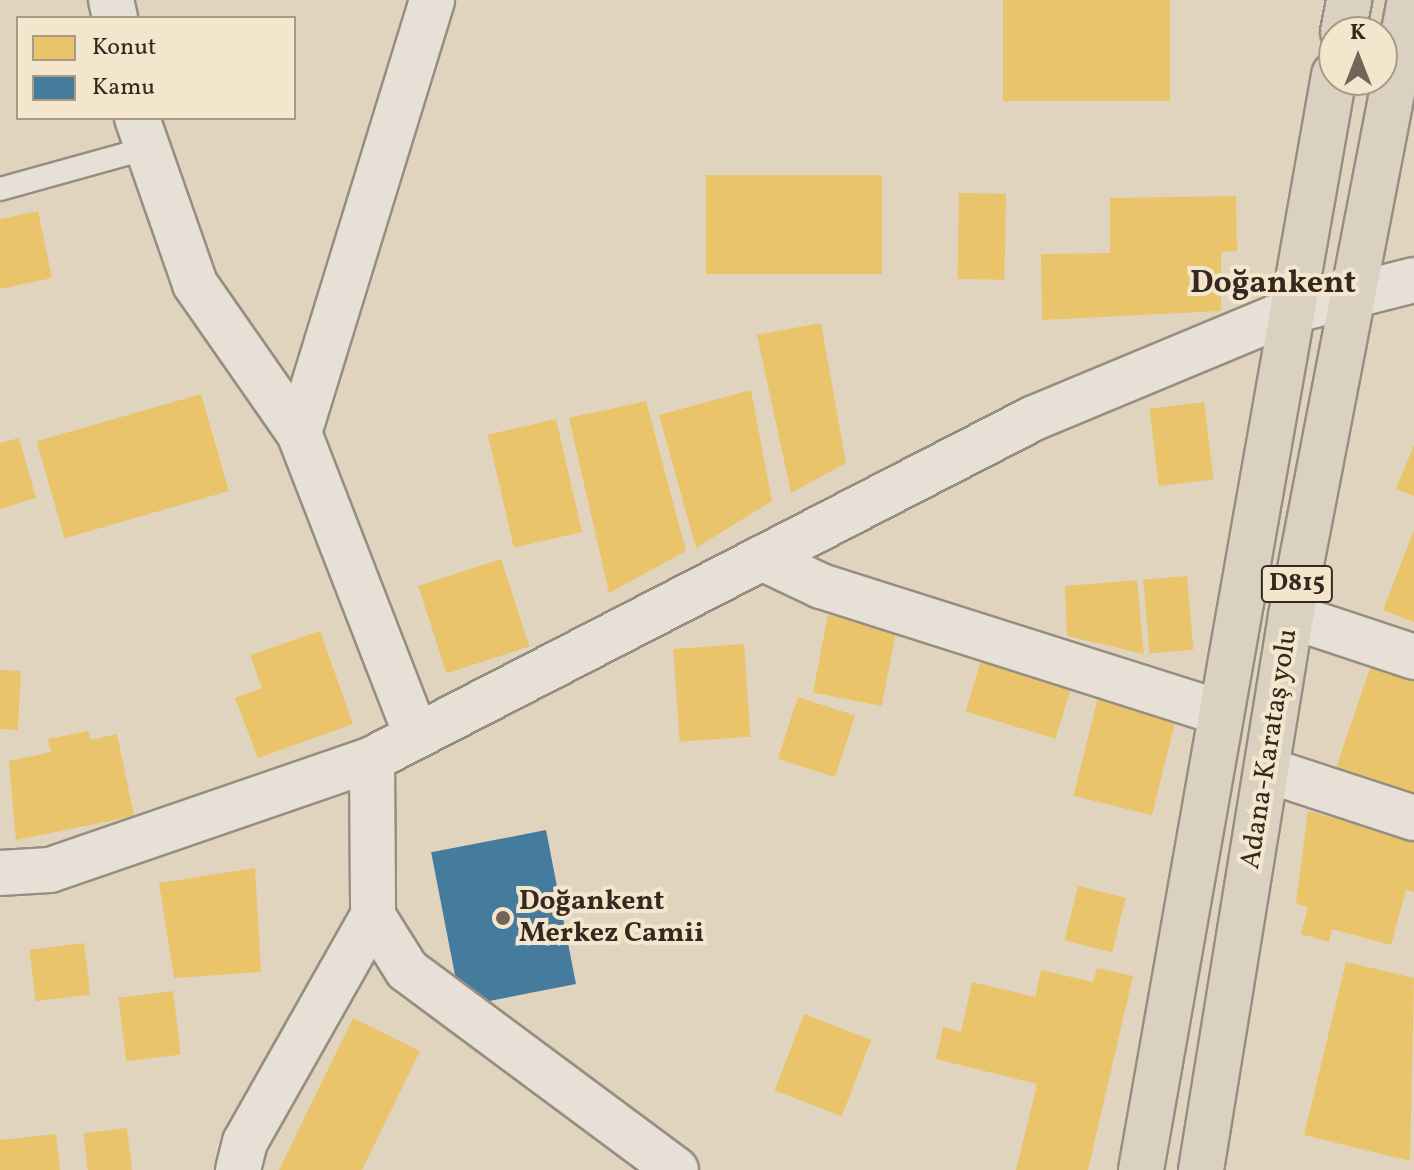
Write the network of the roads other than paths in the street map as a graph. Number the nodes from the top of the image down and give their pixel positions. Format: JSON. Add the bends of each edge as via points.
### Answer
{"nodes":[{"id":1,"x":432,"y":0,"type":"edge"},
{"id":2,"x":1410,"y":0,"type":"edge"},
{"id":3,"x":1330,"y":96,"type":"edge"},
{"id":4,"x":140,"y":134,"type":"edge"},
{"id":5,"x":0,"y":189,"type":"edge"},
{"id":6,"x":1414,"y":280,"type":"edge"},
{"id":7,"x":1349,"y":298,"type":"junction"},
{"id":8,"x":1291,"y":311,"type":"junction"},
{"id":9,"x":299,"y":433,"type":"junction"},
{"id":10,"x":762,"y":558,"type":"junction"},
{"id":11,"x":1291,"y":616,"type":"junction"},
{"id":12,"x":1414,"y":657,"type":"edge"},
{"id":13,"x":1218,"y":712,"type":"junction"},
{"id":14,"x":416,"y":734,"type":"junction"},
{"id":15,"x":372,"y":759,"type":"junction"},
{"id":16,"x":1267,"y":770,"type":"junction"},
{"id":17,"x":1414,"y":818,"type":"edge"},
{"id":18,"x":0,"y":873,"type":"edge"},
{"id":19,"x":373,"y":916,"type":"junction"},
{"id":20,"x":238,"y":1170,"type":"edge"},
{"id":21,"x":676,"y":1170,"type":"edge"},
{"id":22,"x":1141,"y":1170,"type":"edge"},
{"id":23,"x":1201,"y":1170,"type":"edge"}],
"edges":[{"from":1,"to":9,"type":"street"},
{"from":2,"to":7,"type":"main road","name":"Adana-Karataş yolu","number":"D815"},
{"from":3,"to":8,"type":"main road","name":"Adana-Karataş yolu","number":"D815"},
{"from":4,"to":5,"type":"lane"},
{"from":4,"to":9,"type":"street","via":[[195,284]]},
{"from":6,"to":7,"type":"street"},
{"from":7,"to":8,"type":"street"},
{"from":7,"to":11,"type":"main road","name":"Adana-Karataş yolu","number":"D815"},
{"from":8,"to":10,"type":"street","via":[[1034,418]]},
{"from":8,"to":13,"type":"main road","name":"Adana-Karataş yolu","number":"D815"},
{"from":9,"to":14,"type":"street"},
{"from":10,"to":13,"type":"street","via":[[821,586]]},
{"from":10,"to":14,"type":"street"},
{"from":11,"to":12,"type":"street"},
{"from":11,"to":16,"type":"main road","name":"Adana-Karataş yolu","number":"D815"},
{"from":13,"to":22,"type":"main road","name":"Adana-Karataş yolu","number":"D815"},
{"from":14,"to":15,"type":"street"},
{"from":15,"to":18,"type":"street","via":[[50,870]]},
{"from":15,"to":19,"type":"street"},
{"from":16,"to":17,"type":"street"},
{"from":16,"to":23,"type":"main road","name":"Adana-Karataş yolu","number":"D815"},
{"from":19,"to":20,"type":"street","via":[[245,1142]]},
{"from":19,"to":21,"type":"street","via":[[407,970]]}]}
